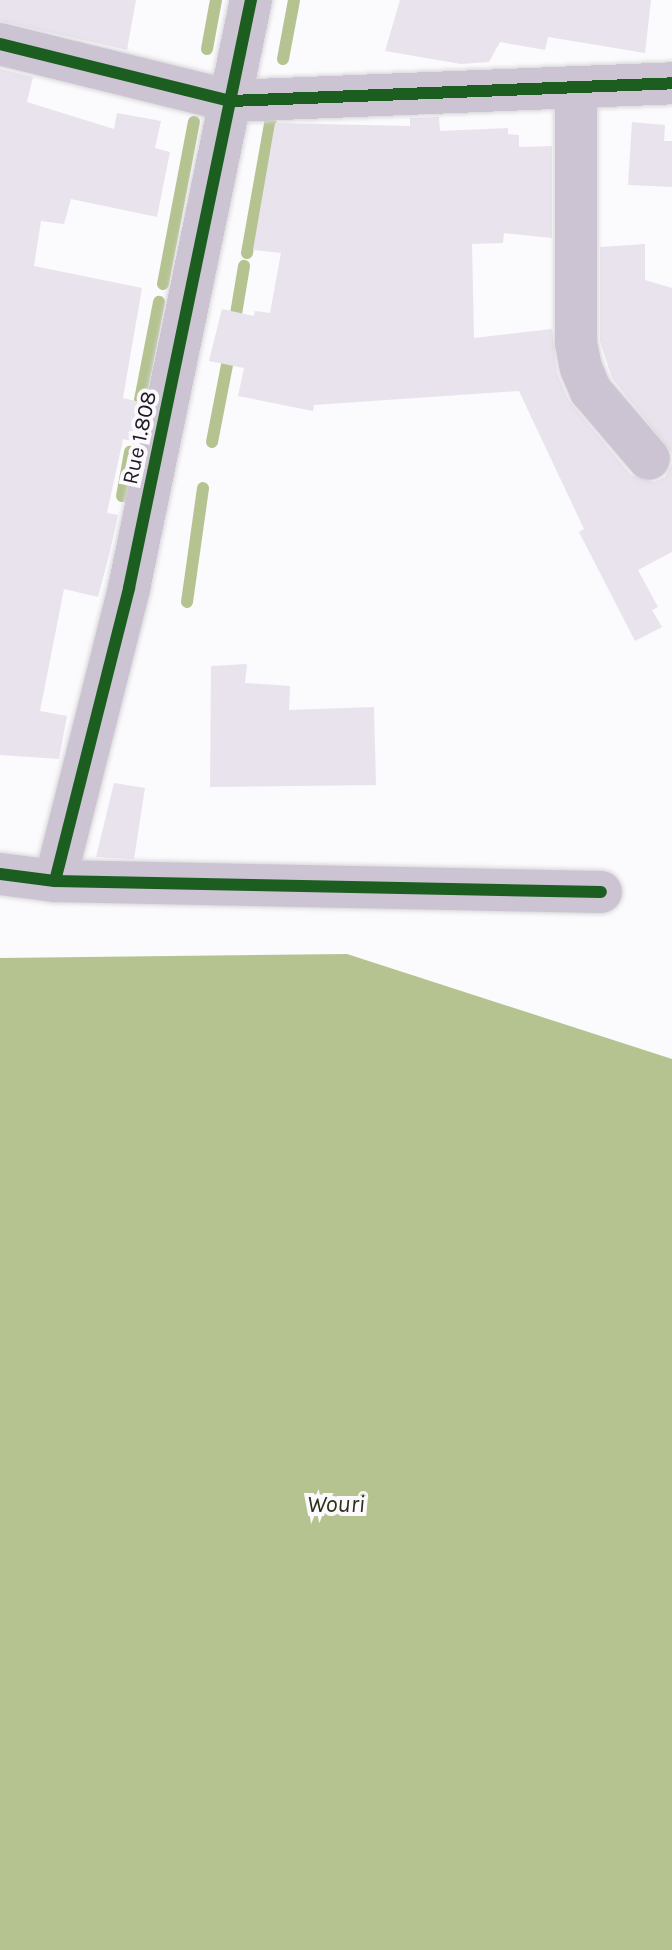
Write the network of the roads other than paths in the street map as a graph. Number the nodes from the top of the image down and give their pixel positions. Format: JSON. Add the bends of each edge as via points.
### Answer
{"nodes":[{"id":1,"x":251,"y":0,"type":"edge"},
{"id":2,"x":0,"y":44,"type":"edge"},
{"id":3,"x":672,"y":83,"type":"edge"},
{"id":4,"x":576,"y":87,"type":"junction"},
{"id":5,"x":231,"y":101,"type":"junction"},
{"id":6,"x":649,"y":459,"type":"dead end"},
{"id":7,"x":0,"y":874,"type":"edge"},
{"id":8,"x":55,"y":881,"type":"junction"},
{"id":9,"x":601,"y":892,"type":"dead end"}],
"edges":[{"from":1,"to":5,"type":"street","name":"Rue 1.808"},
{"from":2,"to":5,"type":"street"},
{"from":3,"to":4,"type":"street"},
{"from":4,"to":5,"type":"street"},
{"from":4,"to":6,"type":"street","via":[[581,368],[591,391]]},
{"from":5,"to":8,"type":"street","name":"Rue 1.808","via":[[129,588]]},
{"from":7,"to":8,"type":"street"},
{"from":8,"to":9,"type":"street"}]}
